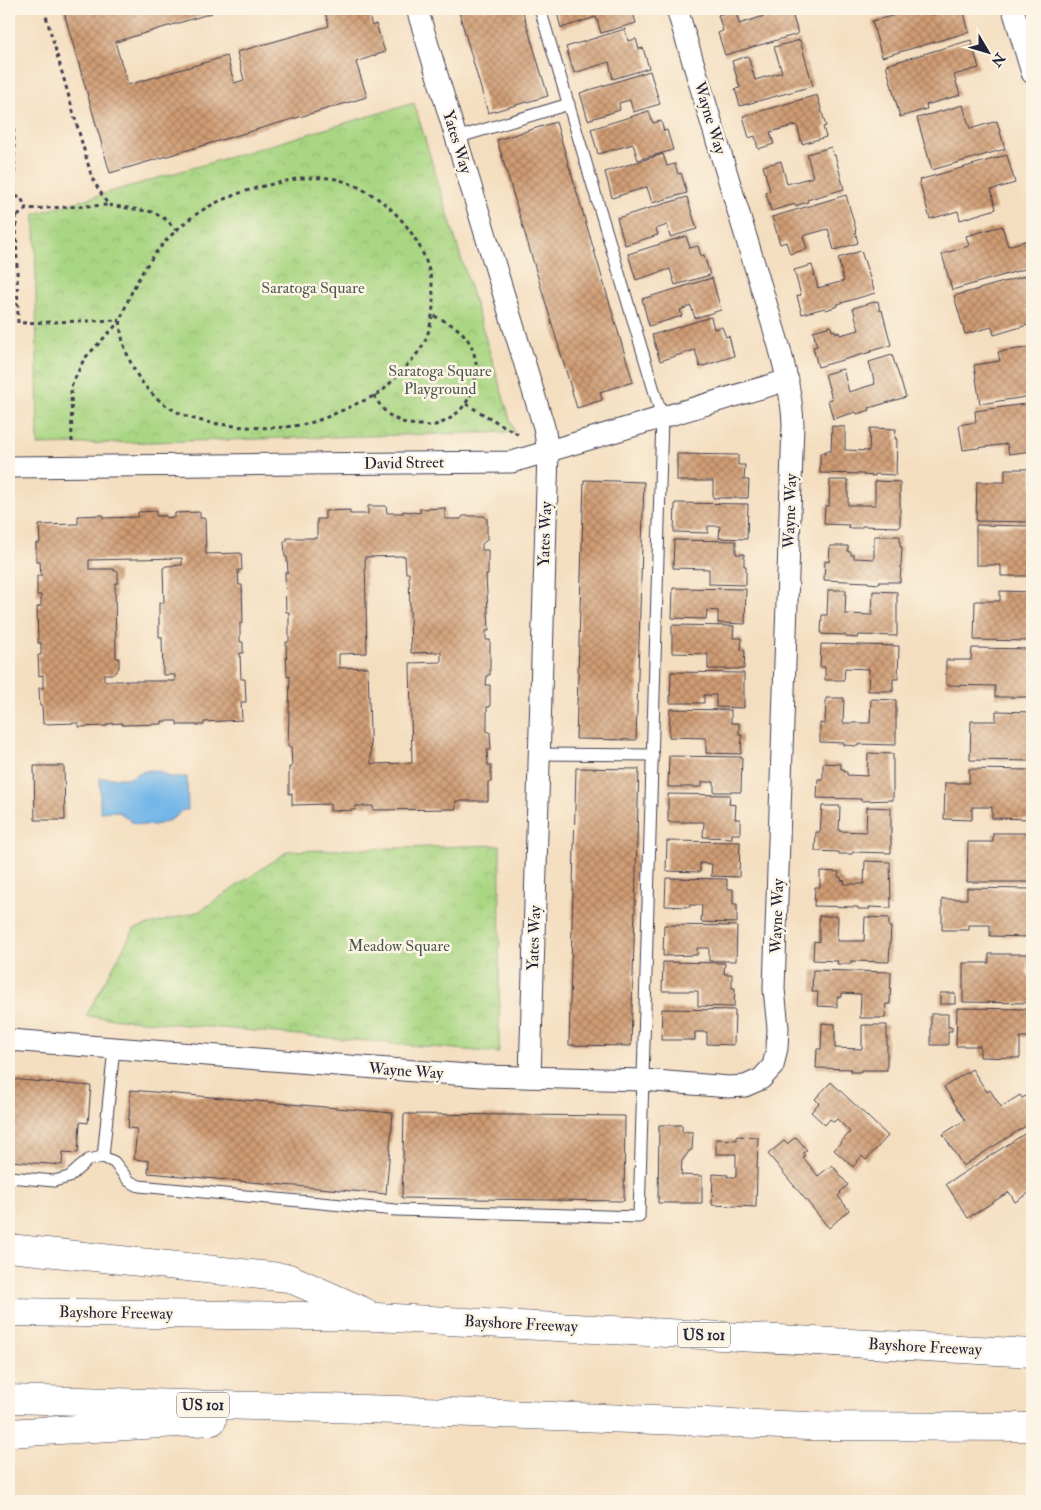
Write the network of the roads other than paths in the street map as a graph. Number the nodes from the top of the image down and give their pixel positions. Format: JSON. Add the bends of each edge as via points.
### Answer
{"nodes":[{"id":1,"x":417,"y":9,"type":"edge"},
{"id":2,"x":540,"y":9,"type":"edge"},
{"id":3,"x":677,"y":9,"type":"edge"},
{"id":4,"x":1013,"y":9,"type":"edge"},
{"id":5,"x":1032,"y":73,"type":"edge"},
{"id":6,"x":569,"y":104,"type":"junction"},
{"id":7,"x":456,"y":138,"type":"junction"},
{"id":8,"x":788,"y":380,"type":"junction"},
{"id":9,"x":662,"y":417,"type":"junction"},
{"id":10,"x":548,"y":451,"type":"junction"},
{"id":11,"x":9,"y":467,"type":"edge"},
{"id":12,"x":539,"y":754,"type":"junction"},
{"id":13,"x":653,"y":755,"type":"junction"},
{"id":14,"x":9,"y":1040,"type":"edge"},
{"id":15,"x":114,"y":1048,"type":"junction"},
{"id":16,"x":530,"y":1078,"type":"junction"},
{"id":17,"x":644,"y":1080,"type":"junction"},
{"id":18,"x":103,"y":1157,"type":"junction"},
{"id":19,"x":9,"y":1176,"type":"edge"},
{"id":20,"x":9,"y":1248,"type":"edge"},
{"id":21,"x":9,"y":1312,"type":"edge"},
{"id":22,"x":376,"y":1316,"type":"junction"},
{"id":23,"x":1032,"y":1353,"type":"edge"},
{"id":24,"x":9,"y":1399,"type":"edge"},
{"id":25,"x":397,"y":1410,"type":"junction"},
{"id":26,"x":1032,"y":1427,"type":"edge"},
{"id":27,"x":9,"y":1432,"type":"edge"}],
"edges":[{"from":1,"to":7,"type":"street","name":"Yates Way"},
{"from":2,"to":6,"type":"lane"},
{"from":3,"to":8,"type":"street","name":"Wayne Way"},
{"from":4,"to":5,"type":"street"},
{"from":6,"to":7,"type":"lane"},
{"from":6,"to":9,"type":"lane"},
{"from":7,"to":10,"type":"street","name":"Yates Way","via":[[544,427]]},
{"from":8,"to":9,"type":"street","name":"David Street"},
{"from":8,"to":17,"type":"street","name":"Wayne Way","via":[[793,424],[775,979],[777,1048],[772,1066],[761,1079],[745,1086]]},
{"from":9,"to":10,"type":"street","name":"David Street"},
{"from":9,"to":13,"type":"lane"},
{"from":10,"to":11,"type":"street","name":"David Street","via":[[512,462]]},
{"from":10,"to":12,"type":"street","name":"Yates Way"},
{"from":12,"to":13,"type":"lane"},
{"from":12,"to":16,"type":"street","name":"Yates Way"},
{"from":13,"to":17,"type":"lane"},
{"from":14,"to":15,"type":"street","name":"Wayne Way"},
{"from":15,"to":16,"type":"street","name":"Wayne Way"},
{"from":15,"to":18,"type":"lane"},
{"from":16,"to":17,"type":"street","name":"Wayne Way"},
{"from":17,"to":18,"type":"lane","via":[[639,1217],[396,1210],[139,1186],[129,1181],[114,1162]]},
{"from":18,"to":19,"type":"lane","via":[[88,1160],[68,1177],[54,1181]]},
{"from":20,"to":22,"type":"highway","via":[[289,1278]]},
{"from":21,"to":22,"type":"highway","name":"Bayshore Freeway","number":"US 101"},
{"from":22,"to":23,"type":"highway","name":"Bayshore Freeway","number":"US 101"},
{"from":24,"to":25,"type":"highway","number":"US 101"},
{"from":25,"to":26,"type":"highway","number":"US 101","via":[[809,1426]]},
{"from":25,"to":27,"type":"highway"}]}
